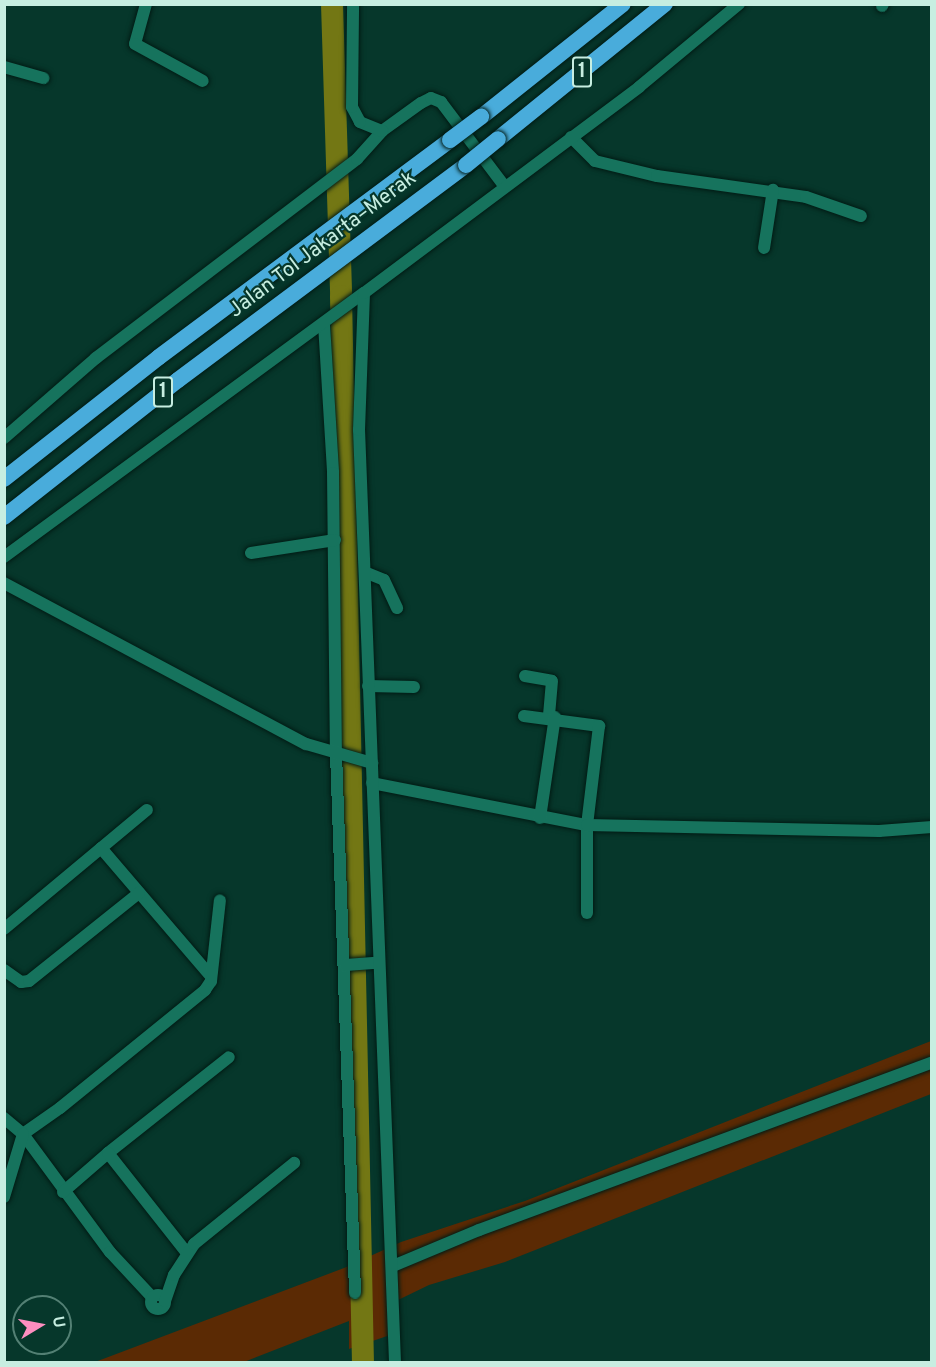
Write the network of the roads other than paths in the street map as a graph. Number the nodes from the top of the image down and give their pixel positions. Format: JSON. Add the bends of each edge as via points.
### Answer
{"nodes":[{"id":1,"x":146,"y":4,"type":"edge"},
{"id":2,"x":353,"y":4,"type":"edge"},
{"id":3,"x":623,"y":4,"type":"edge"},
{"id":4,"x":665,"y":4,"type":"edge"},
{"id":5,"x":739,"y":4,"type":"edge"},
{"id":6,"x":4,"y":67,"type":"edge"},
{"id":7,"x":43,"y":78,"type":"dead end"},
{"id":8,"x":203,"y":81,"type":"dead end"},
{"id":9,"x":382,"y":131,"type":"junction"},
{"id":10,"x":571,"y":136,"type":"junction"},
{"id":11,"x":505,"y":187,"type":"junction"},
{"id":12,"x":773,"y":190,"type":"junction"},
{"id":13,"x":861,"y":216,"type":"dead end"},
{"id":14,"x":764,"y":248,"type":"dead end"},
{"id":15,"x":360,"y":296,"type":"junction"},
{"id":16,"x":329,"y":320,"type":"junction"},
{"id":17,"x":4,"y":438,"type":"edge"},
{"id":18,"x":4,"y":479,"type":"edge"},
{"id":19,"x":4,"y":517,"type":"edge"},
{"id":20,"x":335,"y":540,"type":"junction"},
{"id":21,"x":251,"y":553,"type":"dead end"},
{"id":22,"x":4,"y":557,"type":"edge"},
{"id":23,"x":367,"y":573,"type":"junction"},
{"id":24,"x":4,"y":583,"type":"edge"},
{"id":25,"x":397,"y":608,"type":"dead end"},
{"id":26,"x":525,"y":676,"type":"dead end"},
{"id":27,"x":368,"y":686,"type":"junction"},
{"id":28,"x":414,"y":687,"type":"dead end"},
{"id":29,"x":524,"y":716,"type":"dead end"},
{"id":30,"x":552,"y":717,"type":"junction"},
{"id":31,"x":336,"y":753,"type":"junction"},
{"id":32,"x":369,"y":763,"type":"junction"},
{"id":33,"x":372,"y":783,"type":"junction"},
{"id":34,"x":147,"y":810,"type":"dead end"},
{"id":35,"x":540,"y":818,"type":"junction"},
{"id":36,"x":587,"y":825,"type":"junction"},
{"id":37,"x":932,"y":827,"type":"edge"},
{"id":38,"x":101,"y":848,"type":"junction"},
{"id":39,"x":140,"y":893,"type":"junction"},
{"id":40,"x":220,"y":900,"type":"dead end"},
{"id":41,"x":587,"y":913,"type":"dead end"},
{"id":42,"x":4,"y":929,"type":"edge"},
{"id":43,"x":373,"y":963,"type":"junction"},
{"id":44,"x":349,"y":965,"type":"junction"},
{"id":45,"x":4,"y":970,"type":"edge"},
{"id":46,"x":209,"y":974,"type":"junction"},
{"id":47,"x":229,"y":1057,"type":"dead end"},
{"id":48,"x":932,"y":1062,"type":"edge"},
{"id":49,"x":4,"y":1118,"type":"edge"},
{"id":50,"x":23,"y":1134,"type":"junction"},
{"id":51,"x":108,"y":1153,"type":"junction"},
{"id":52,"x":10,"y":1154,"type":"edge"},
{"id":53,"x":294,"y":1163,"type":"dead end"},
{"id":54,"x":63,"y":1192,"type":"junction"},
{"id":55,"x":4,"y":1197,"type":"edge"},
{"id":56,"x":187,"y":1253,"type":"junction"},
{"id":57,"x":393,"y":1266,"type":"junction"},
{"id":58,"x":355,"y":1293,"type":"dead end"},
{"id":59,"x":395,"y":1362,"type":"edge"}],
"edges":[{"from":1,"to":8,"type":"street","via":[[135,44]]},
{"from":2,"to":9,"type":"street","via":[[352,107],[360,122]]},
{"from":3,"to":18,"type":"highway","name":"Jalan Tol Jakarta–Merak","number":"1","bridge":true,"via":[[481,117],[159,357]]},
{"from":4,"to":19,"type":"highway","name":"Jalan Tol Jakarta–Merak","number":"1","bridge":true,"via":[[466,165],[178,380]]},
{"from":5,"to":10,"type":"street"},
{"from":6,"to":7,"type":"street"},
{"from":9,"to":11,"type":"street","via":[[421,103],[431,99],[441,102]]},
{"from":9,"to":17,"type":"street","via":[[357,159],[96,358]]},
{"from":10,"to":11,"type":"street"},
{"from":10,"to":12,"type":"street","via":[[596,161],[657,176]]},
{"from":11,"to":15,"type":"street"},
{"from":12,"to":13,"type":"street","via":[[806,196]]},
{"from":12,"to":14,"type":"street"},
{"from":15,"to":16,"type":"street"},
{"from":15,"to":23,"type":"street","via":[[359,420]]},
{"from":16,"to":20,"type":"street"},
{"from":16,"to":22,"type":"street"},
{"from":20,"to":21,"type":"street"},
{"from":20,"to":31,"type":"street"},
{"from":23,"to":25,"type":"street","via":[[384,580]]},
{"from":23,"to":27,"type":"street"},
{"from":24,"to":31,"type":"street","via":[[246,714],[306,744]]},
{"from":26,"to":30,"type":"street","via":[[552,681]]},
{"from":27,"to":28,"type":"street"},
{"from":27,"to":32,"type":"street"},
{"from":29,"to":30,"type":"street"},
{"from":30,"to":35,"type":"street"},
{"from":30,"to":36,"type":"street","via":[[599,726]]},
{"from":31,"to":32,"type":"street"},
{"from":31,"to":44,"type":"street"},
{"from":32,"to":33,"type":"street"},
{"from":33,"to":35,"type":"street"},
{"from":33,"to":43,"type":"street"},
{"from":34,"to":38,"type":"street"},
{"from":35,"to":36,"type":"street"},
{"from":36,"to":37,"type":"street","via":[[879,831]]},
{"from":36,"to":41,"type":"street"},
{"from":38,"to":39,"type":"street"},
{"from":38,"to":42,"type":"street"},
{"from":39,"to":45,"type":"street","via":[[29,981],[21,982]]},
{"from":39,"to":46,"type":"street"},
{"from":40,"to":46,"type":"street"},
{"from":43,"to":44,"type":"street"},
{"from":43,"to":57,"type":"street"},
{"from":44,"to":58,"type":"street"},
{"from":46,"to":50,"type":"street","via":[[211,981],[205,990]]},
{"from":47,"to":51,"type":"street"},
{"from":48,"to":57,"type":"street","via":[[479,1230]]},
{"from":49,"to":50,"type":"street"},
{"from":50,"to":52,"type":"street"},
{"from":50,"to":54,"type":"street"},
{"from":51,"to":54,"type":"street"},
{"from":51,"to":56,"type":"street"},
{"from":52,"to":55,"type":"street"},
{"from":53,"to":56,"type":"street"},
{"from":54,"to":56,"type":"street","via":[[110,1252],[158,1299]]},
{"from":57,"to":59,"type":"street"}]}
